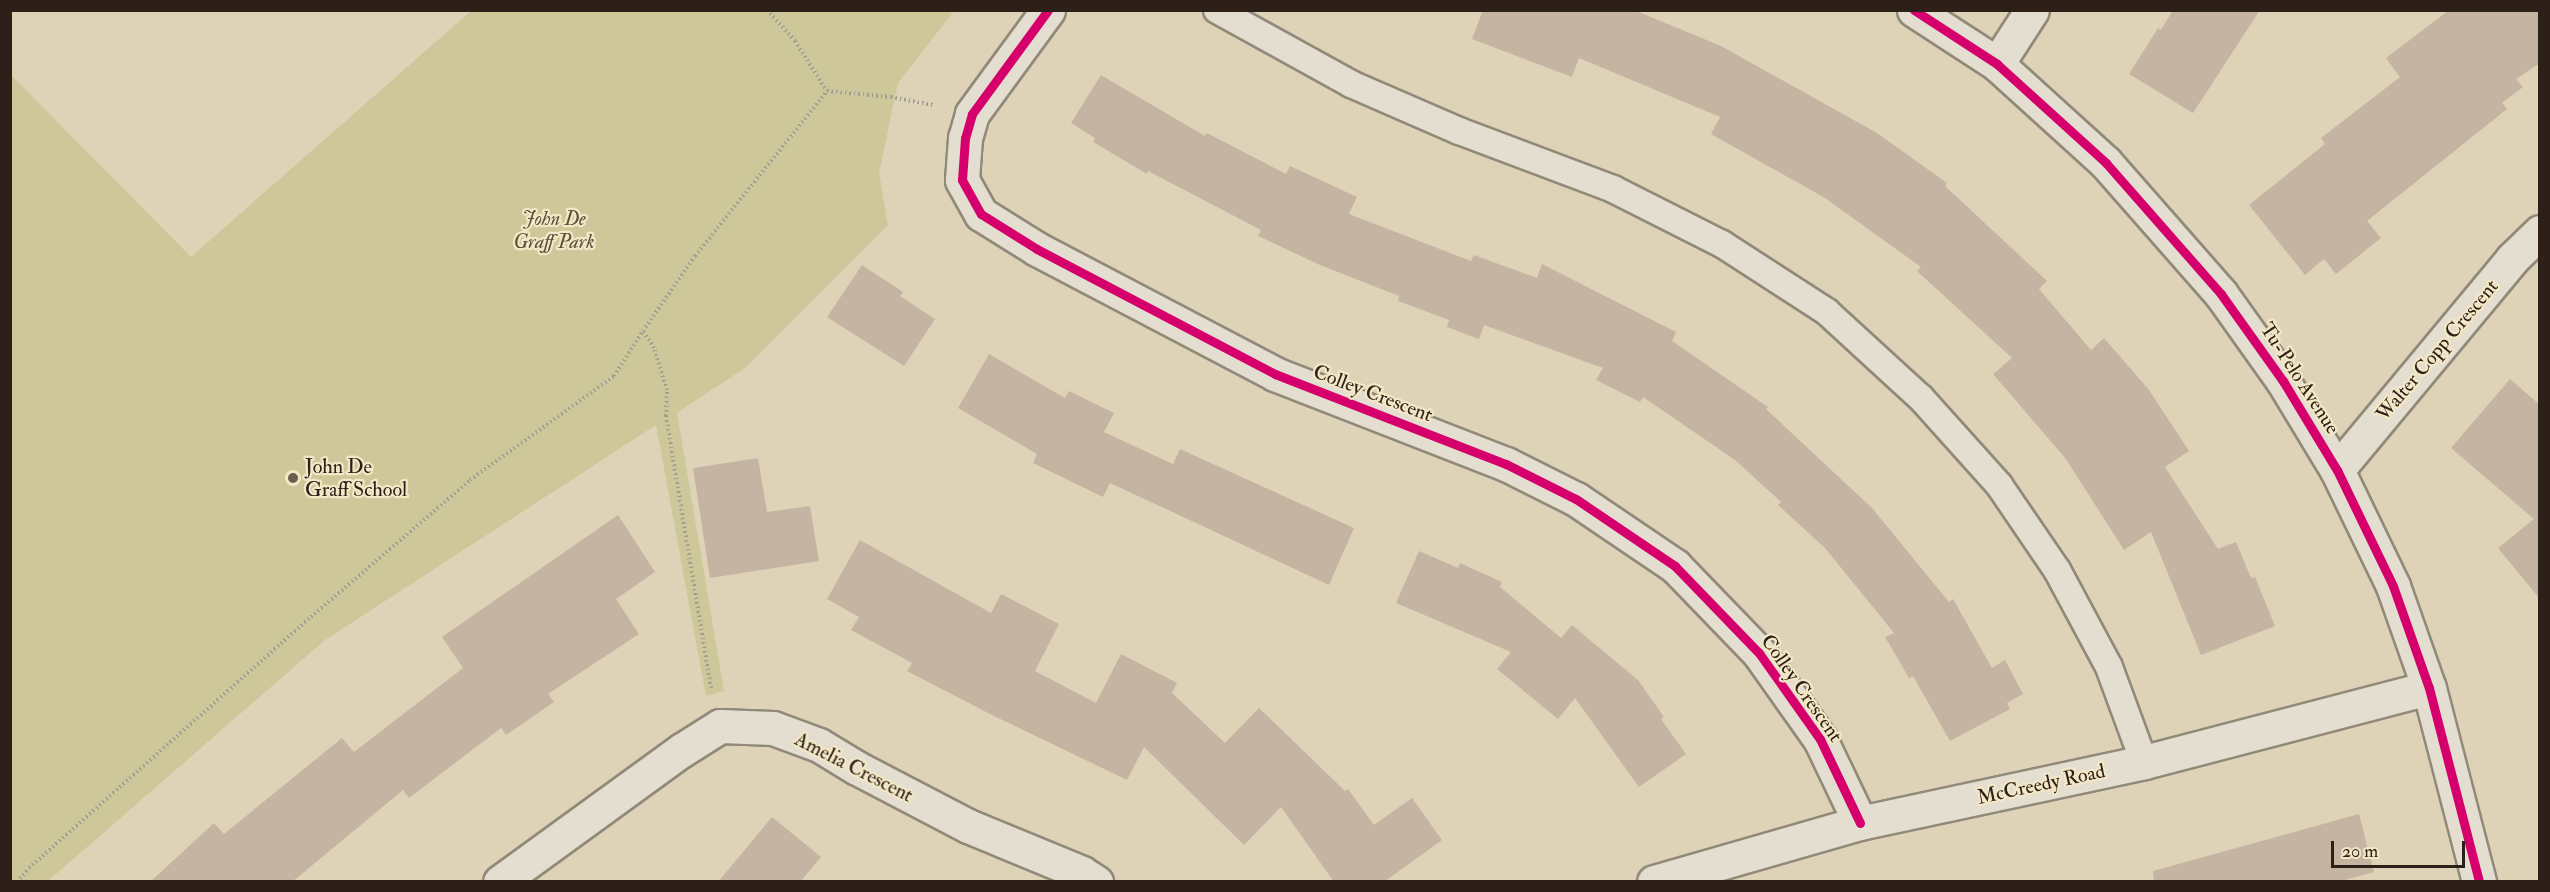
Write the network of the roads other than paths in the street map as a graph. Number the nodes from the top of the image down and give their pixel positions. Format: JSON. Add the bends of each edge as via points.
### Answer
{"nodes":[{"id":1,"x":1048,"y":10,"type":"edge"},
{"id":2,"x":1216,"y":10,"type":"edge"},
{"id":3,"x":1914,"y":10,"type":"edge"},
{"id":4,"x":2032,"y":10,"type":"edge"},
{"id":5,"x":1997,"y":64,"type":"junction"},
{"id":6,"x":2540,"y":232,"type":"edge"},
{"id":7,"x":2337,"y":470,"type":"junction"},
{"id":8,"x":2429,"y":688,"type":"junction"},
{"id":9,"x":2144,"y":762,"type":"junction"},
{"id":10,"x":1860,"y":823,"type":"junction"},
{"id":11,"x":500,"y":882,"type":"edge"},
{"id":12,"x":1096,"y":882,"type":"edge"},
{"id":13,"x":1654,"y":882,"type":"edge"},
{"id":14,"x":2479,"y":882,"type":"edge"}],
"edges":[{"from":1,"to":10,"type":"street","name":"Colley Crescent","via":[[972,114],[965,138],[962,180],[981,214],[1037,249],[1275,374],[1506,464],[1546,484],[1675,566],[1759,653],[1820,740]]},
{"from":2,"to":9,"type":"lane","via":[[1351,84],[1459,131],[1613,189],[1722,244],[1827,312],[1921,398],[1999,485],[2057,570],[2109,667]]},
{"from":3,"to":5,"type":"street","name":"Tu-Pelo Avenue"},
{"from":4,"to":5,"type":"street"},
{"from":5,"to":7,"type":"street","name":"Tu-Pelo Avenue","via":[[2106,163],[2222,294],[2283,381]]},
{"from":6,"to":7,"type":"street","name":"Walter Copp Crescent","via":[[2512,260]]},
{"from":7,"to":8,"type":"street","name":"Tu-Pelo Avenue","via":[[2393,586]]},
{"from":8,"to":9,"type":"street","name":"McCreedy Road"},
{"from":8,"to":14,"type":"street","name":"Tu-Pelo Avenue"},
{"from":9,"to":10,"type":"street","name":"McCreedy Road"},
{"from":10,"to":13,"type":"street","name":"McCreedy Road"},
{"from":11,"to":12,"type":"street","name":"Amelia Crescent","via":[[720,726],[773,728],[819,745],[968,826]]}]}
